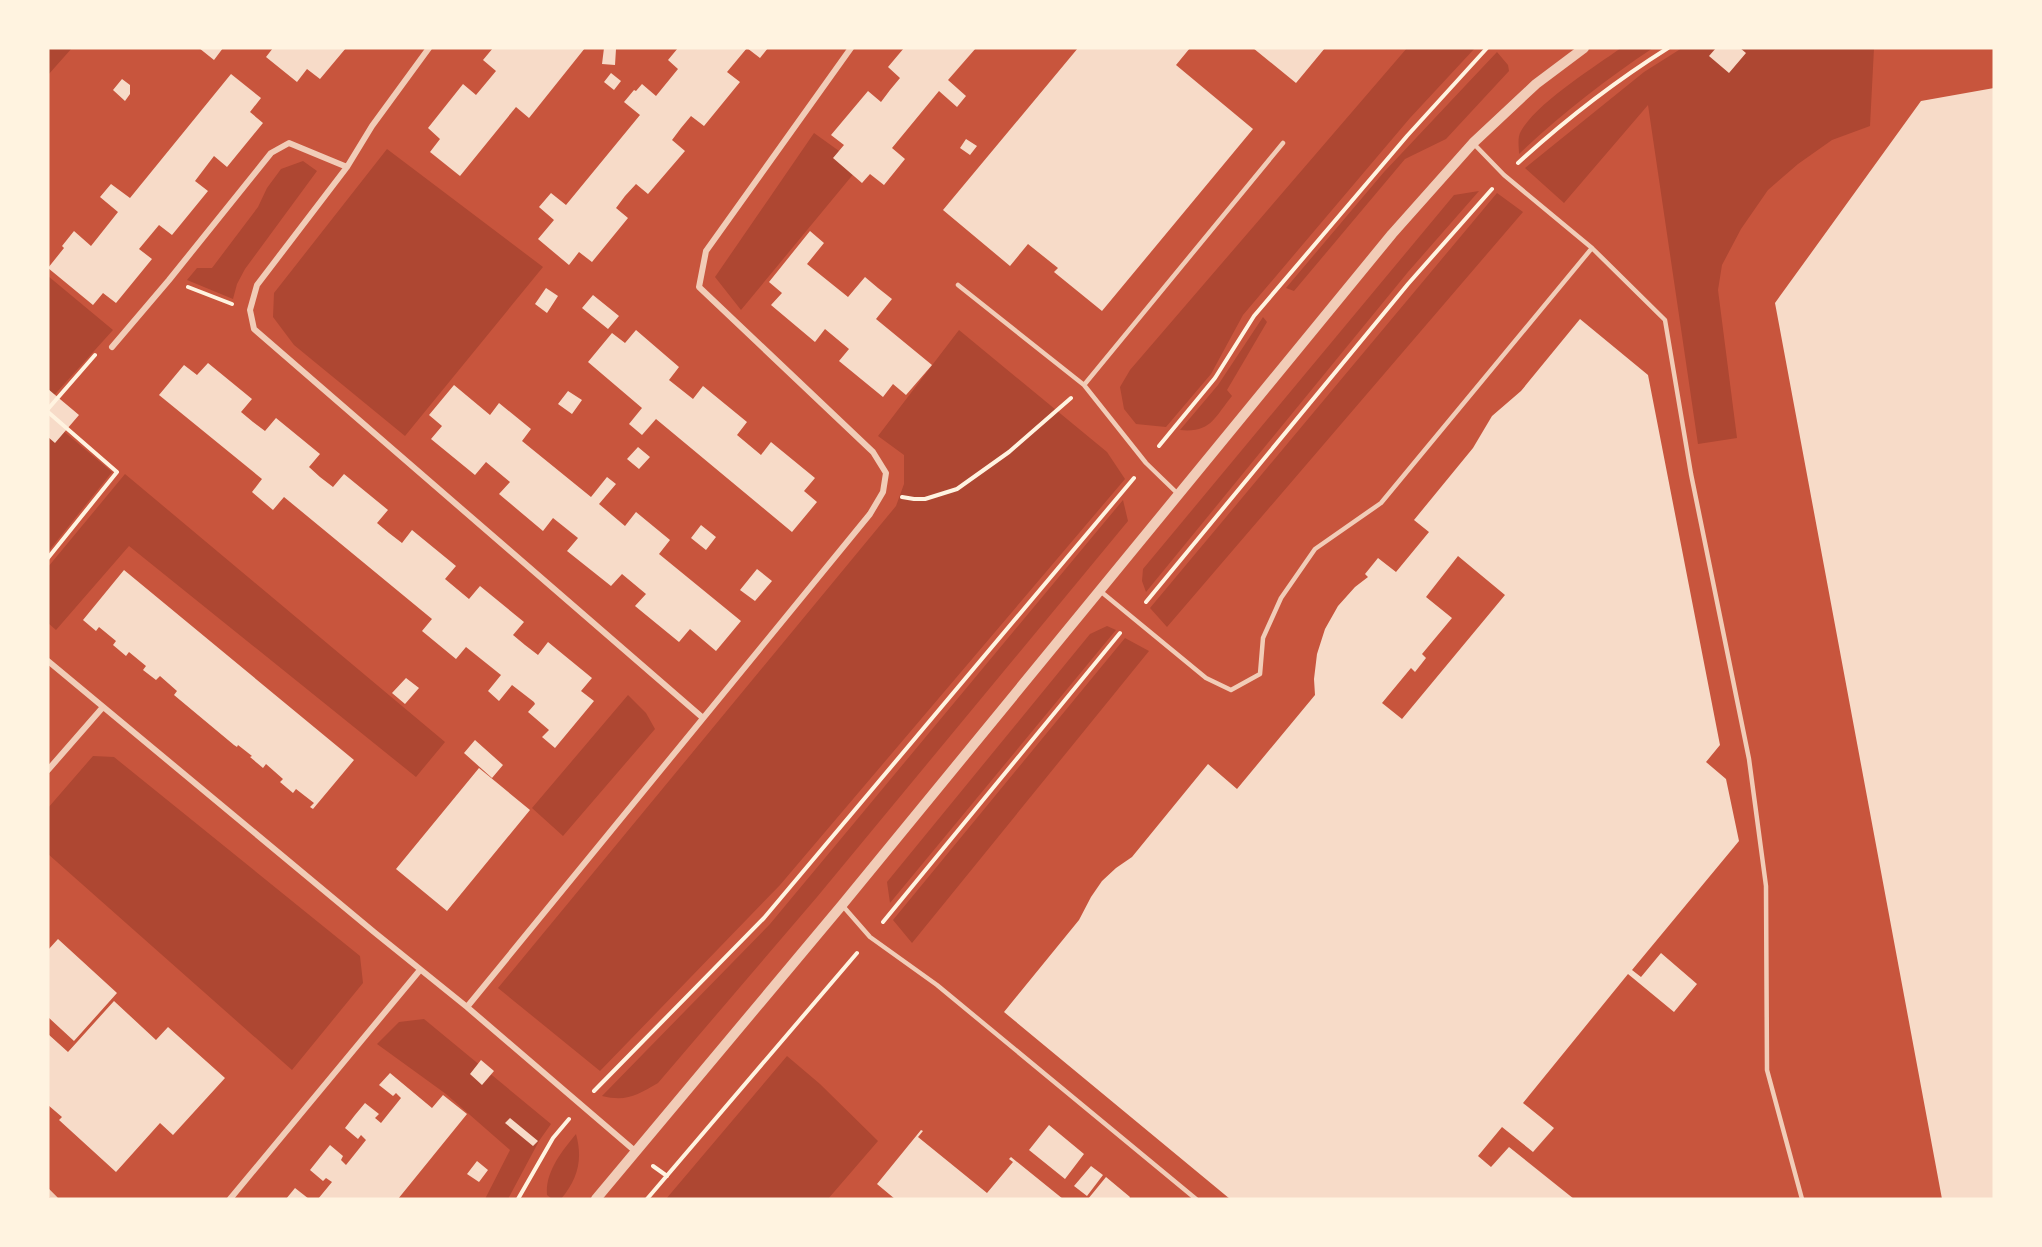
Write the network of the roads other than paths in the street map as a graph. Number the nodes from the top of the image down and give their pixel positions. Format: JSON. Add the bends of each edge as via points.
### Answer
{"nodes":[{"id":1,"x":429,"y":48,"type":"edge"},
{"id":2,"x":851,"y":48,"type":"edge"},
{"id":3,"x":1584,"y":48,"type":"edge"},
{"id":4,"x":1283,"y":143,"type":"dead end"},
{"id":5,"x":1473,"y":143,"type":"junction"},
{"id":6,"x":347,"y":167,"type":"junction"},
{"id":7,"x":1592,"y":248,"type":"junction"},
{"id":8,"x":958,"y":285,"type":"dead end"},
{"id":9,"x":112,"y":347,"type":"road end"},
{"id":10,"x":1084,"y":384,"type":"junction"},
{"id":11,"x":1178,"y":494,"type":"junction"},
{"id":12,"x":1100,"y":590,"type":"junction"},
{"id":13,"x":48,"y":661,"type":"edge"},
{"id":14,"x":103,"y":707,"type":"junction"},
{"id":15,"x":703,"y":717,"type":"junction"},
{"id":16,"x":48,"y":770,"type":"edge"},
{"id":17,"x":842,"y":905,"type":"junction"},
{"id":18,"x":420,"y":970,"type":"junction"},
{"id":19,"x":467,"y":1007,"type":"junction"},
{"id":20,"x":635,"y":1151,"type":"junction"},
{"id":21,"x":48,"y":1192,"type":"edge"},
{"id":22,"x":55,"y":1199,"type":"edge"},
{"id":23,"x":230,"y":1199,"type":"edge"},
{"id":24,"x":596,"y":1199,"type":"edge"},
{"id":25,"x":1196,"y":1199,"type":"edge"},
{"id":26,"x":1803,"y":1199,"type":"edge"}],
"edges":[{"from":1,"to":6,"type":"street"},
{"from":2,"to":15,"type":"street","via":[[706,251],[699,287],[873,452],[885,473],[883,492],[870,514]]},
{"from":3,"to":5,"type":"street","via":[[1536,84]]},
{"from":4,"to":10,"type":"lane"},
{"from":5,"to":7,"type":"lane","via":[[1504,175]]},
{"from":5,"to":11,"type":"street","via":[[1392,234]]},
{"from":6,"to":9,"type":"street","via":[[289,143],[271,153]]},
{"from":6,"to":15,"type":"street","via":[[256,285],[250,310],[254,329]]},
{"from":7,"to":12,"type":"lane","via":[[1381,503],[1315,549],[1272,618],[1263,639],[1260,674],[1231,690],[1206,678]]},
{"from":7,"to":26,"type":"lane","via":[[1665,320],[1691,474],[1749,759],[1766,886],[1767,1070]]},
{"from":8,"to":10,"type":"lane"},
{"from":10,"to":11,"type":"lane","via":[[1146,463]]},
{"from":11,"to":12,"type":"street"},
{"from":12,"to":17,"type":"street"},
{"from":13,"to":14,"type":"street"},
{"from":14,"to":16,"type":"street"},
{"from":14,"to":18,"type":"street"},
{"from":15,"to":19,"type":"street"},
{"from":17,"to":20,"type":"street"},
{"from":17,"to":25,"type":"lane","via":[[870,937],[937,986]]},
{"from":18,"to":19,"type":"street"},
{"from":18,"to":23,"type":"street"},
{"from":19,"to":20,"type":"street"},
{"from":20,"to":24,"type":"street"},
{"from":21,"to":22,"type":"street"}]}
